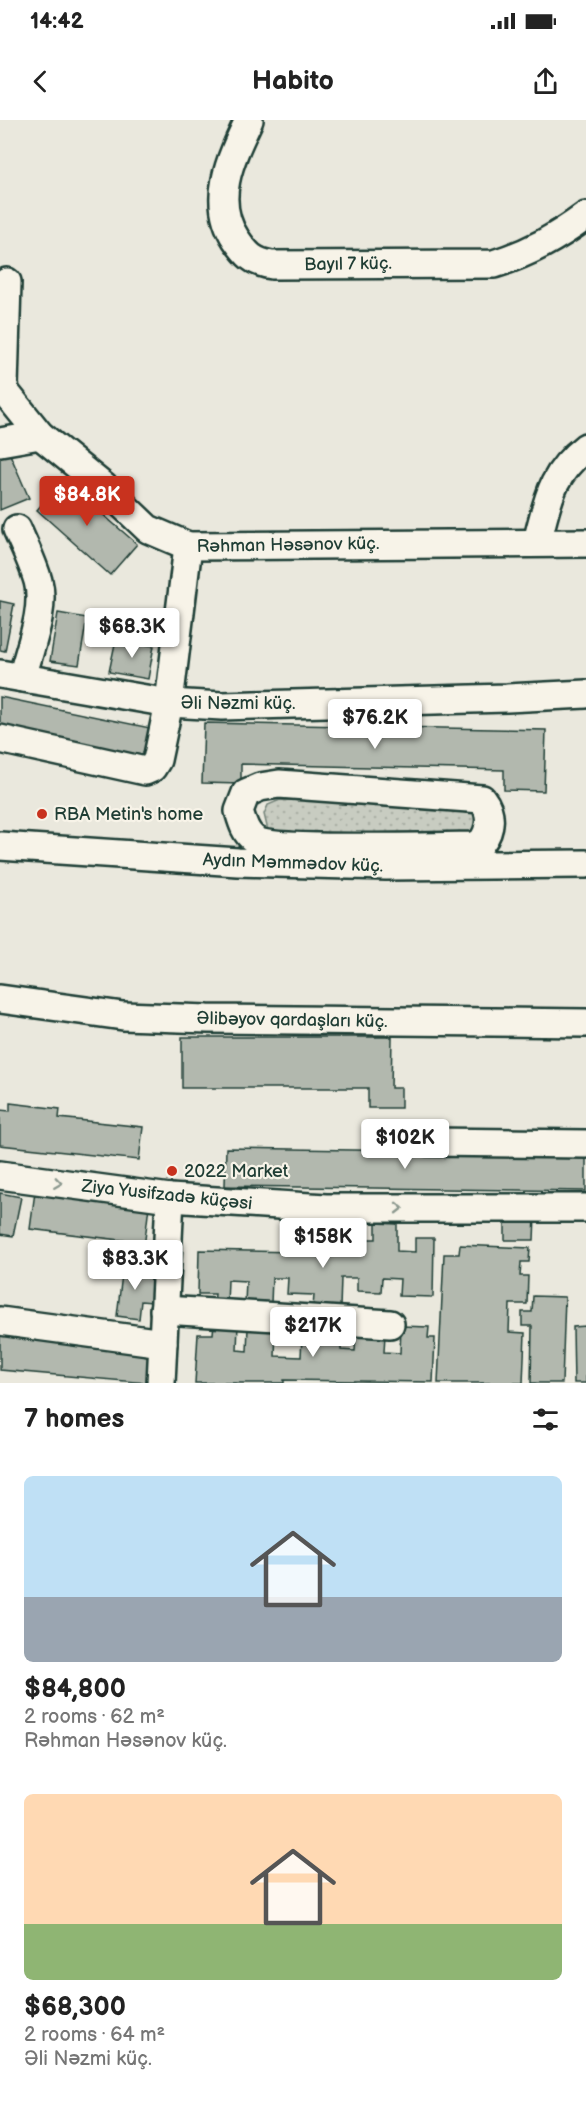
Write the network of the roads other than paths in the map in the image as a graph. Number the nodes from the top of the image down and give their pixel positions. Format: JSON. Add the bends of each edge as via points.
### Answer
{"nodes":[{"id":1,"x":249,"y":120,"type":"edge"},
{"id":2,"x":586,"y":216,"type":"edge"},
{"id":3,"x":7,"y":282,"type":"dead end"},
{"id":4,"x":40,"y":435,"type":"junction"},
{"id":5,"x":0,"y":442,"type":"edge"},
{"id":6,"x":586,"y":447,"type":"edge"},
{"id":7,"x":17,"y":529,"type":"dead end"},
{"id":8,"x":537,"y":542,"type":"junction"},
{"id":9,"x":586,"y":543,"type":"edge"},
{"id":10,"x":188,"y":546,"type":"junction"},
{"id":11,"x":11,"y":676,"type":"edge"},
{"id":12,"x":586,"y":694,"type":"edge"},
{"id":13,"x":169,"y":703,"type":"junction"},
{"id":14,"x":0,"y":739,"type":"edge"},
{"id":15,"x":0,"y":846,"type":"edge"},
{"id":16,"x":386,"y":856,"type":"junction"},
{"id":17,"x":586,"y":864,"type":"edge"},
{"id":18,"x":0,"y":999,"type":"edge"},
{"id":19,"x":586,"y":1023,"type":"edge"},
{"id":20,"x":429,"y":1142,"type":"dead end"},
{"id":21,"x":586,"y":1144,"type":"edge"},
{"id":22,"x":0,"y":1175,"type":"edge"},
{"id":23,"x":170,"y":1198,"type":"junction"},
{"id":24,"x":586,"y":1208,"type":"edge"},
{"id":25,"x":164,"y":1310,"type":"junction"},
{"id":26,"x":0,"y":1321,"type":"edge"},
{"id":27,"x":390,"y":1324,"type":"dead end"},
{"id":28,"x":163,"y":1342,"type":"junction"},
{"id":29,"x":161,"y":1383,"type":"edge"}],
"edges":[{"from":1,"to":2,"type":"street","name":"Bayıl 7 küç.","via":[[226,177],[223,211],[242,249],[257,262],[494,264],[555,239]]},
{"from":3,"to":4,"type":"street","name":"Rəhman Həsənov küç.","via":[[4,387]]},
{"from":4,"to":5,"type":"street"},
{"from":4,"to":10,"type":"street","name":"Rəhman Həsənov küç.","via":[[105,487],[148,529]]},
{"from":6,"to":8,"type":"street","via":[[557,476]]},
{"from":7,"to":11,"type":"street","via":[[40,591],[40,604]]},
{"from":8,"to":9,"type":"street","name":"Rəhman Həsənov küç."},
{"from":8,"to":10,"type":"street","name":"Rəhman Həsənov küç."},
{"from":10,"to":13,"type":"street"},
{"from":11,"to":13,"type":"street","name":"Əli Nəzmi küç."},
{"from":12,"to":13,"type":"street","name":"Əli Nəzmi küç.","via":[[222,706]]},
{"from":13,"to":14,"type":"street","via":[[157,760],[145,771]]},
{"from":15,"to":16,"type":"street","name":"Aydın Məmmədov küç.","via":[[206,861]]},
{"from":16,"to":16,"type":"street","via":[[481,843],[489,828],[488,806],[482,799],[469,796],[279,784],[246,793],[239,811],[255,841]]},
{"from":16,"to":17,"type":"street","name":"Aydın Məmmədov küç."},
{"from":18,"to":19,"type":"street","name":"Əlibəyov qardaşları küç.","via":[[133,1017]]},
{"from":20,"to":21,"type":"street"},
{"from":22,"to":23,"type":"street","name":"Ziya Yusifzadə küçəsi","one_way":true},
{"from":23,"to":24,"type":"street","name":"Ziya Yusifzadə küçəsi","one_way":true,"via":[[326,1208]]},
{"from":23,"to":25,"type":"street"},
{"from":25,"to":27,"type":"street"},
{"from":25,"to":28,"type":"street"},
{"from":26,"to":28,"type":"street"},
{"from":28,"to":29,"type":"street"}]}
